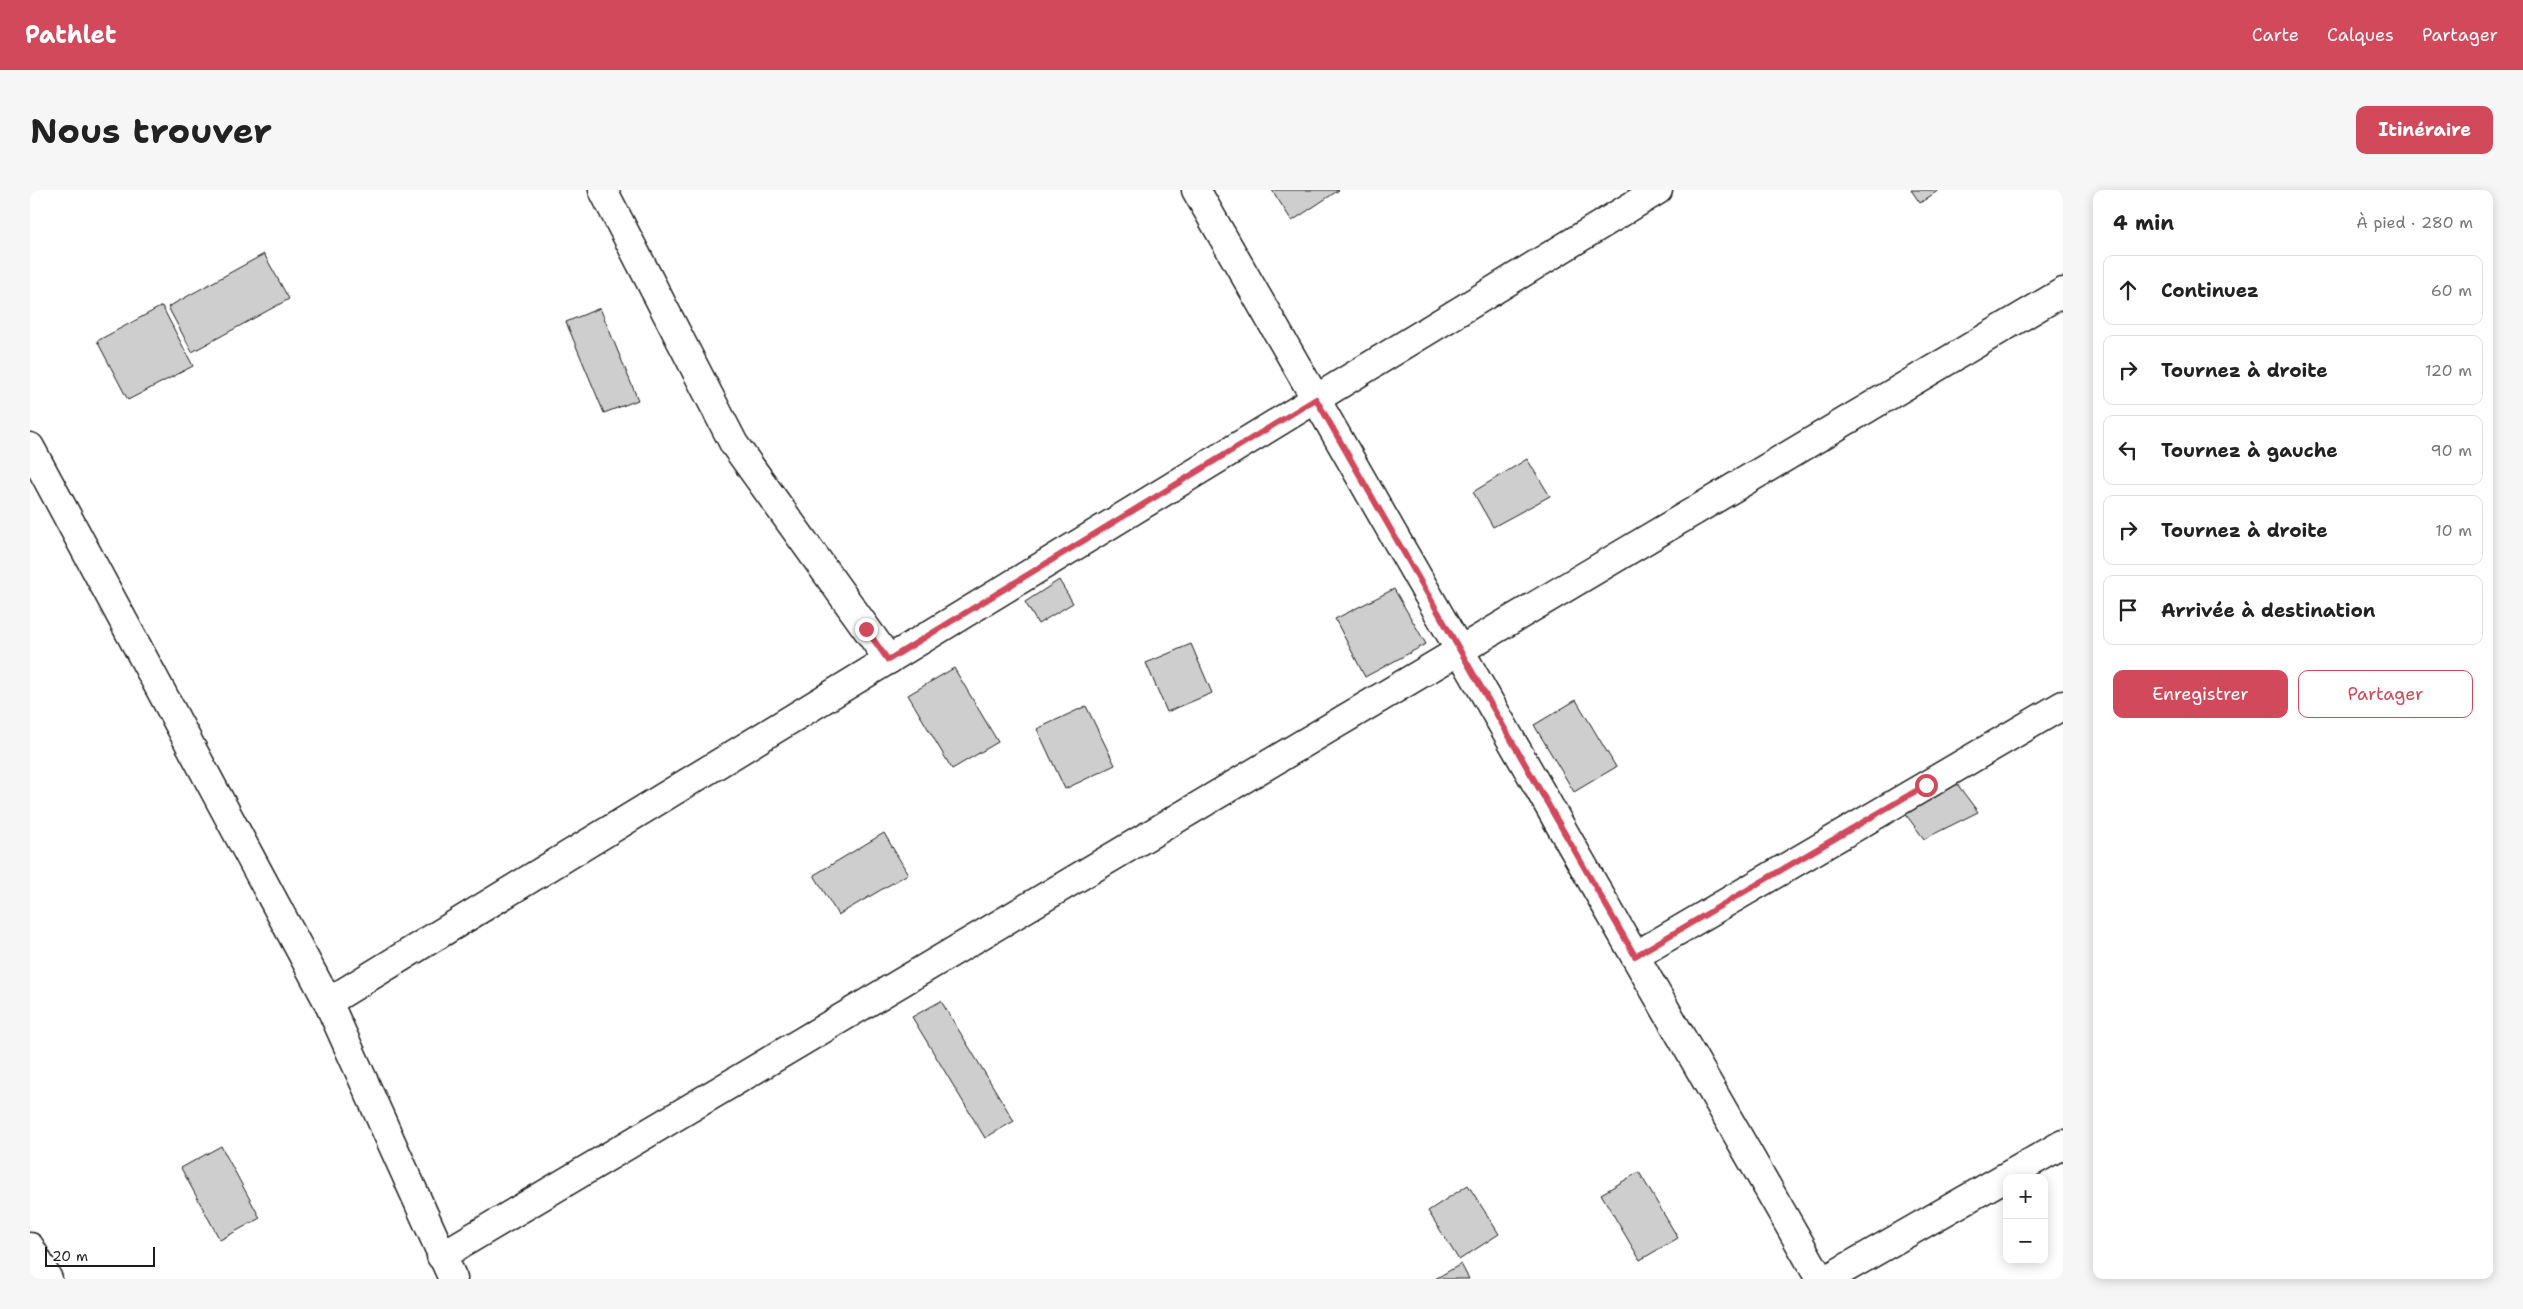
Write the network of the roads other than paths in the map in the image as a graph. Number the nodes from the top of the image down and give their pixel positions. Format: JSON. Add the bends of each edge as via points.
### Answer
{"nodes":[{"id":1,"x":603,"y":190,"type":"edge"},
{"id":2,"x":1196,"y":190,"type":"edge"},
{"id":3,"x":1658,"y":190,"type":"edge"},
{"id":4,"x":2063,"y":292,"type":"edge"},
{"id":5,"x":1316,"y":399,"type":"junction"},
{"id":6,"x":30,"y":447,"type":"edge"},
{"id":7,"x":1460,"y":651,"type":"junction"},
{"id":8,"x":888,"y":660,"type":"junction"},
{"id":9,"x":2063,"y":705,"type":"edge"},
{"id":10,"x":1635,"y":956,"type":"junction"},
{"id":11,"x":328,"y":1002,"type":"junction"},
{"id":12,"x":2063,"y":1144,"type":"edge"},
{"id":13,"x":30,"y":1247,"type":"edge"},
{"id":14,"x":447,"y":1268,"type":"edge"},
{"id":15,"x":48,"y":1279,"type":"edge"},
{"id":16,"x":1820,"y":1279,"type":"edge"},
{"id":17,"x":1826,"y":1279,"type":"edge"}],
"edges":[{"from":1,"to":8,"type":"street","via":[[734,444]]},
{"from":2,"to":5,"type":"street"},
{"from":3,"to":5,"type":"street"},
{"from":4,"to":7,"type":"street"},
{"from":5,"to":7,"type":"street"},
{"from":5,"to":8,"type":"street"},
{"from":6,"to":11,"type":"street"},
{"from":7,"to":10,"type":"street"},
{"from":7,"to":14,"type":"street"},
{"from":8,"to":11,"type":"street"},
{"from":9,"to":10,"type":"street"},
{"from":10,"to":16,"type":"street"},
{"from":11,"to":14,"type":"street"},
{"from":12,"to":17,"type":"street"},
{"from":13,"to":15,"type":"street"}]}
